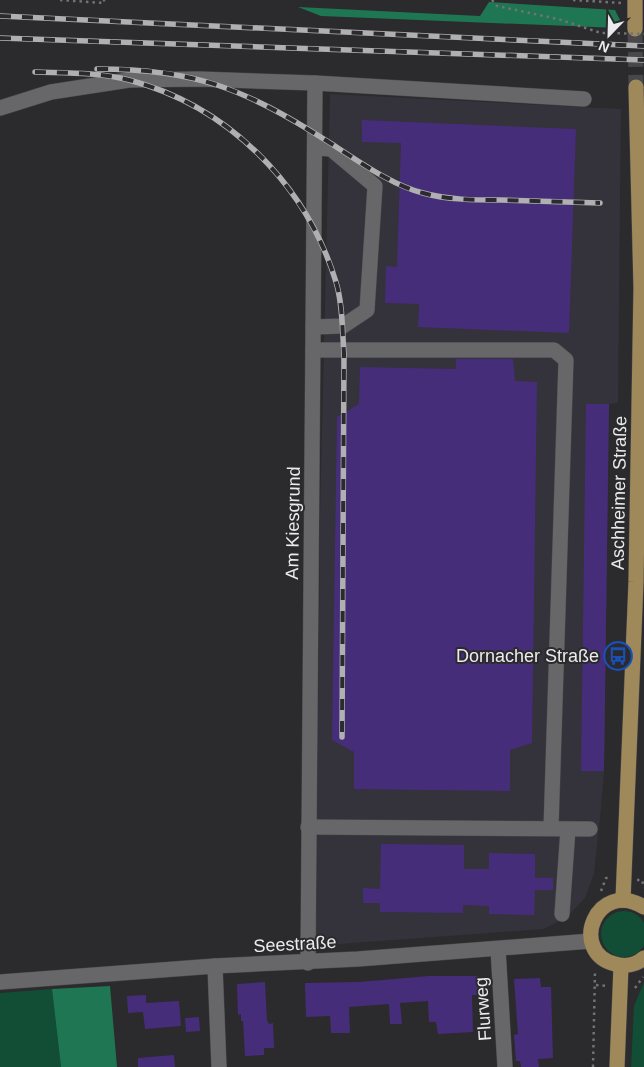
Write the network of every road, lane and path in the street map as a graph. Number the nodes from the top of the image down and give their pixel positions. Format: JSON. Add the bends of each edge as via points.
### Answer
{"nodes":[{"id":1,"x":60,"y":0,"type":"edge"},
{"id":2,"x":104,"y":0,"type":"edge"},
{"id":3,"x":492,"y":0,"type":"edge"},
{"id":4,"x":573,"y":0,"type":"edge"},
{"id":5,"x":634,"y":0,"type":"edge"},
{"id":6,"x":81,"y":1,"type":"edge"},
{"id":7,"x":616,"y":3,"type":"dead end"},
{"id":8,"x":640,"y":32,"type":"edge"},
{"id":9,"x":315,"y":83,"type":"junction"},
{"id":10,"x":636,"y":87,"type":"tunnel mouth"},
{"id":11,"x":584,"y":99,"type":"dead end"},
{"id":12,"x":0,"y":108,"type":"edge"},
{"id":13,"x":316,"y":148,"type":"junction"},
{"id":14,"x":313,"y":328,"type":"junction"},
{"id":15,"x":313,"y":350,"type":"junction"},
{"id":16,"x":641,"y":441,"type":"edge"},
{"id":17,"x":308,"y":827,"type":"junction"},
{"id":18,"x":551,"y":828,"type":"junction"},
{"id":19,"x":568,"y":828,"type":"junction"},
{"id":20,"x":590,"y":829,"type":"dead end"},
{"id":21,"x":642,"y":880,"type":"dead end"},
{"id":22,"x":644,"y":888,"type":"edge"},
{"id":23,"x":623,"y":900,"type":"junction"},
{"id":24,"x":644,"y":907,"type":"edge"},
{"id":25,"x":562,"y":914,"type":"dead end"},
{"id":26,"x":592,"y":941,"type":"junction"},
{"id":27,"x":498,"y":949,"type":"junction"},
{"id":28,"x":644,"y":958,"type":"edge"},
{"id":29,"x":308,"y":963,"type":"junction"},
{"id":30,"x":216,"y":966,"type":"junction"},
{"id":31,"x":591,"y":966,"type":"dead end"},
{"id":32,"x":621,"y":966,"type":"junction"},
{"id":33,"x":0,"y":982,"type":"edge"},
{"id":34,"x":219,"y":1067,"type":"edge"},
{"id":35,"x":505,"y":1067,"type":"edge"},
{"id":36,"x":593,"y":1067,"type":"edge"},
{"id":37,"x":617,"y":1067,"type":"edge"}],
"edges":[{"from":1,"to":6,"type":"path"},
{"from":2,"to":6,"type":"path","via":[[104,3]]},
{"from":3,"to":8,"type":"path","bridge":true,"via":[[497,6],[558,19],[602,33]]},
{"from":4,"to":7,"type":"path"},
{"from":5,"to":8,"type":"main road"},
{"from":9,"to":11,"type":"street"},
{"from":9,"to":12,"type":"street","via":[[129,80],[51,92]]},
{"from":9,"to":13,"type":"street","name":"Am Kiesgrund"},
{"from":10,"to":16,"type":"main road","name":"Aschheimer Straße"},
{"from":13,"to":14,"type":"street","name":"Am Kiesgrund"},
{"from":13,"to":14,"type":"street","via":[[331,149],[375,186],[367,310],[343,326]]},
{"from":14,"to":15,"type":"street","name":"Am Kiesgrund"},
{"from":15,"to":17,"type":"street","name":"Am Kiesgrund"},
{"from":15,"to":18,"type":"street","via":[[554,350],[566,360]]},
{"from":16,"to":23,"type":"main road","name":"Aschheimer Straße"},
{"from":17,"to":18,"type":"street"},
{"from":17,"to":29,"type":"street","name":"Am Kiesgrund"},
{"from":18,"to":19,"type":"street"},
{"from":19,"to":20,"type":"street"},
{"from":19,"to":25,"type":"street"},
{"from":21,"to":22,"type":"path"},
{"from":23,"to":24,"type":"main road"},
{"from":23,"to":26,"type":"main road","via":[[614,901],[598,912],[593,921]]},
{"from":26,"to":27,"type":"street","name":"Seestraße"},
{"from":26,"to":32,"type":"main road","via":[[602,958]]},
{"from":27,"to":29,"type":"street","name":"Seestraße"},
{"from":27,"to":35,"type":"street","name":"Flurweg"},
{"from":28,"to":32,"type":"main road"},
{"from":29,"to":30,"type":"street","name":"Seestraße"},
{"from":30,"to":33,"type":"street","name":"Seestraße"},
{"from":30,"to":34,"type":"street"},
{"from":31,"to":36,"type":"path","via":[[595,971],[596,985]]},
{"from":32,"to":37,"type":"main road"}]}
